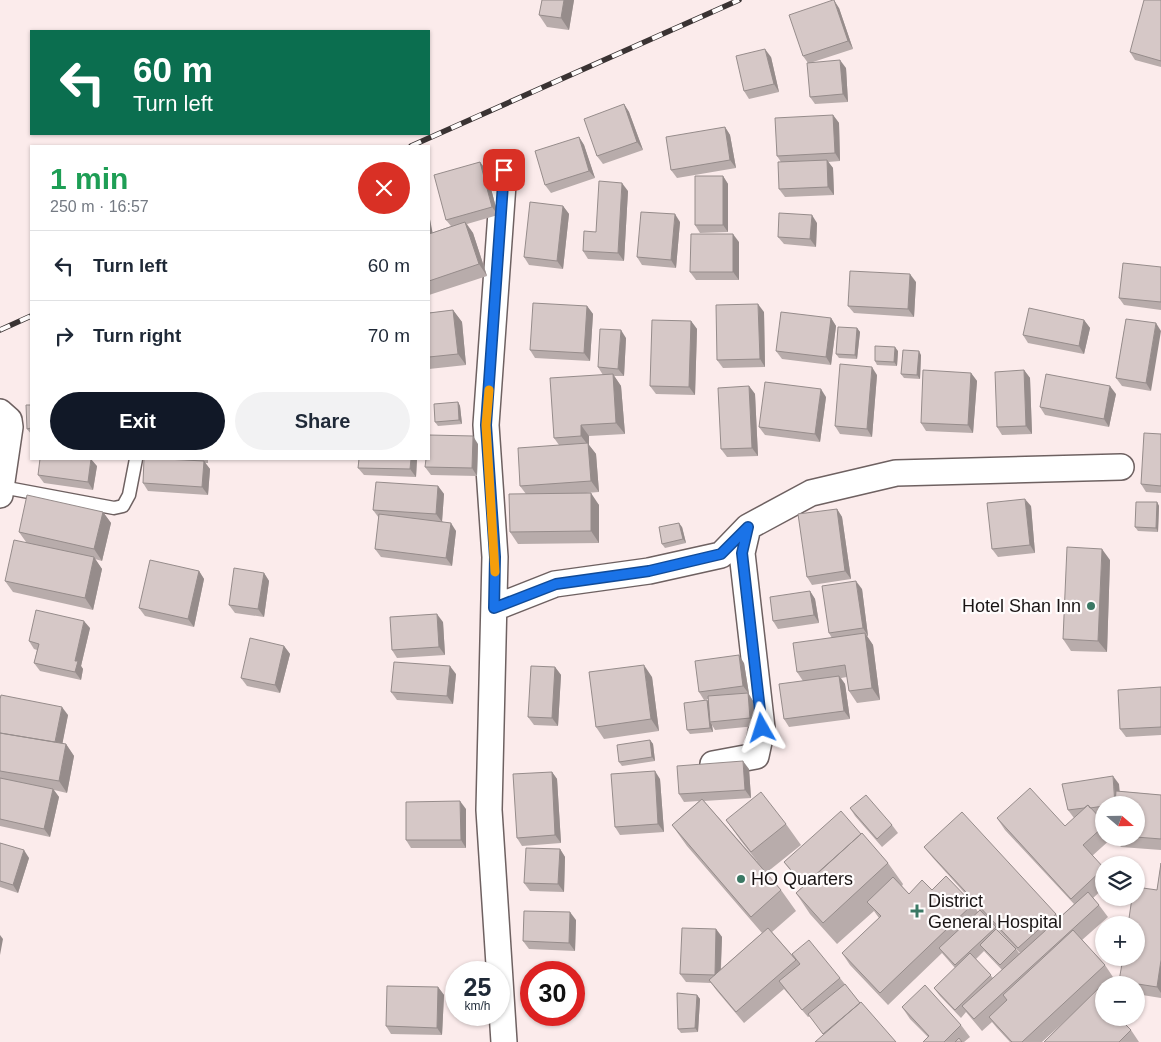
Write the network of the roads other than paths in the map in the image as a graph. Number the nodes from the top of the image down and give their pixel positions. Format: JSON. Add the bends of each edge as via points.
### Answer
{"nodes":[{"id":1,"x":504,"y":170,"type":"dead end"},
{"id":2,"x":0,"y":412,"type":"edge"},
{"id":3,"x":136,"y":460,"type":"edge"},
{"id":4,"x":1121,"y":467,"type":"dead end"},
{"id":5,"x":1,"y":491,"type":"edge"},
{"id":6,"x":748,"y":527,"type":"junction"},
{"id":7,"x":494,"y":608,"type":"junction"},
{"id":8,"x":713,"y":764,"type":"edge"},
{"id":9,"x":504,"y":1042,"type":"edge"}],
"edges":[{"from":1,"to":7,"type":"street","via":[[486,425],[495,557]]},
{"from":2,"to":5,"type":"street","via":[[10,426]]},
{"from":3,"to":5,"type":"lane","via":[[129,495],[123,506],[114,508]]},
{"from":4,"to":6,"type":"street","via":[[896,473],[811,493]]},
{"from":6,"to":7,"type":"street","via":[[721,554],[649,571],[556,584]]},
{"from":6,"to":8,"type":"street","via":[[742,553],[762,728],[756,756]]},
{"from":7,"to":9,"type":"street","via":[[489,810]]}]}
